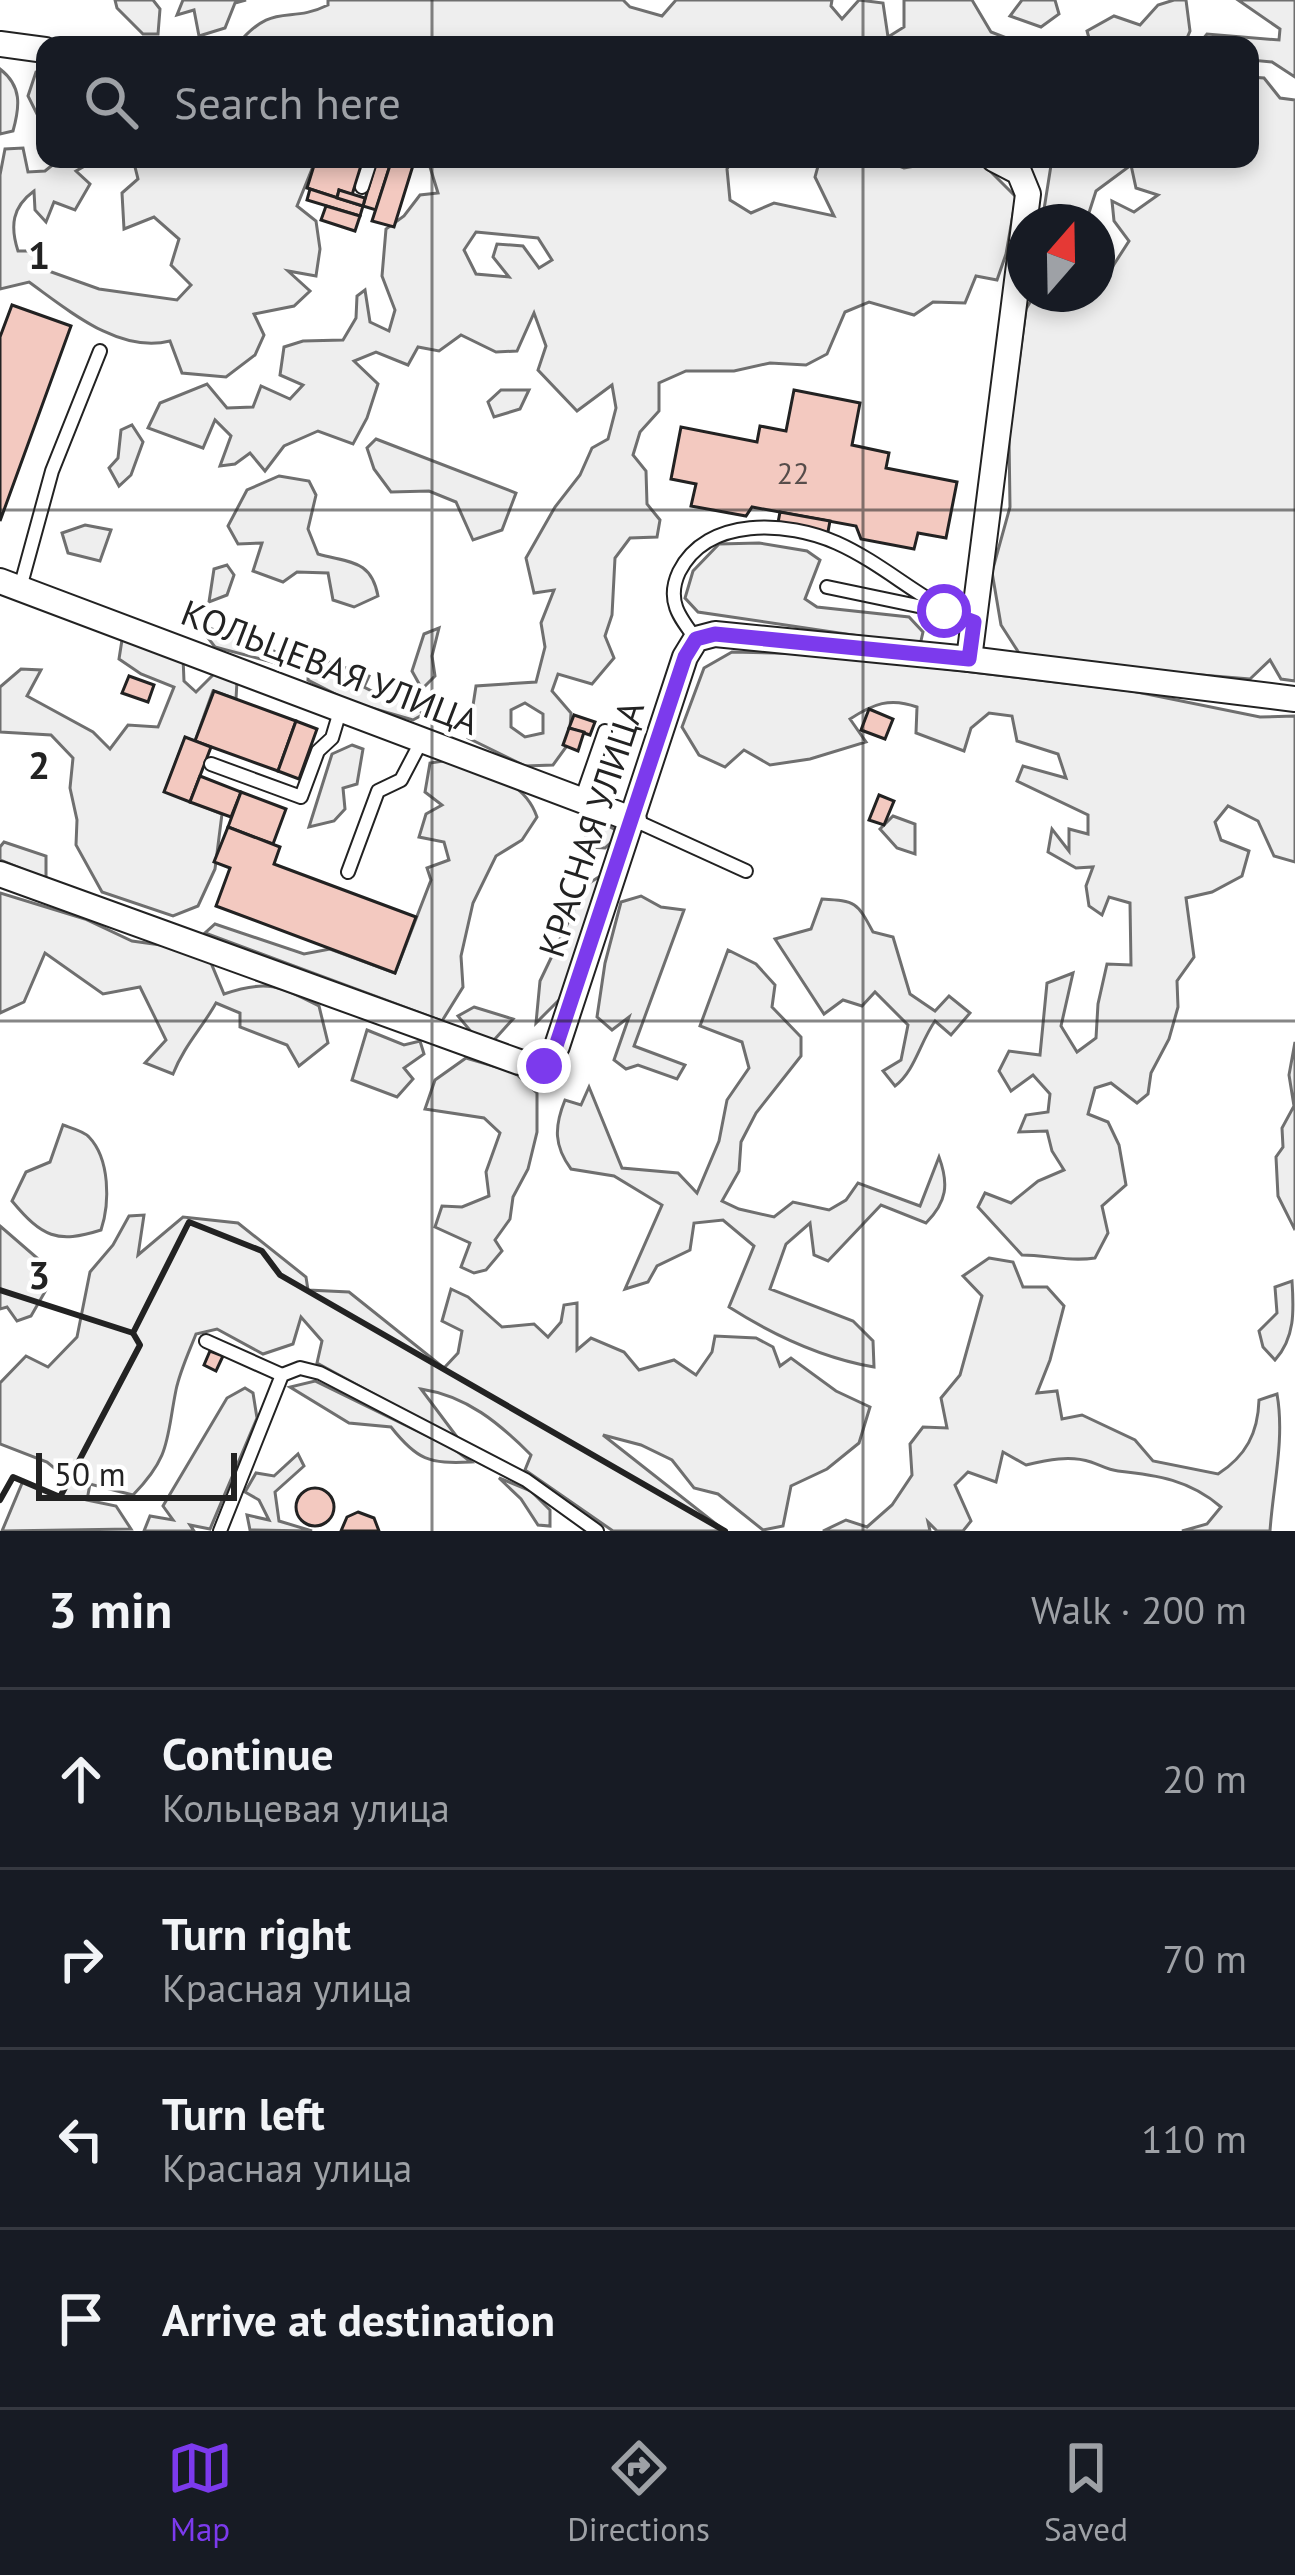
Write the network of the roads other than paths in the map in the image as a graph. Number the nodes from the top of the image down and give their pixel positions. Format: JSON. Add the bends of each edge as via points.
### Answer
{"nodes":[{"id":1,"x":0,"y":44,"type":"edge"},
{"id":2,"x":36,"y":49,"type":"edge"},
{"id":3,"x":368,"y":168,"type":"edge"},
{"id":4,"x":1011,"y":168,"type":"edge"},
{"id":5,"x":362,"y":187,"type":"dead end"},
{"id":6,"x":100,"y":351,"type":"dead end"},
{"id":7,"x":10,"y":584,"type":"edge"},
{"id":8,"x":827,"y":587,"type":"dead end"},
{"id":9,"x":944,"y":611,"type":"junction"},
{"id":10,"x":974,"y":622,"type":"junction"},
{"id":11,"x":696,"y":639,"type":"junction"},
{"id":12,"x":969,"y":659,"type":"junction"},
{"id":13,"x":1295,"y":699,"type":"edge"},
{"id":14,"x":341,"y":708,"type":"junction"},
{"id":15,"x":605,"y":731,"type":"dead end"},
{"id":16,"x":422,"y":740,"type":"junction"},
{"id":17,"x":211,"y":764,"type":"dead end"},
{"id":18,"x":581,"y":800,"type":"junction"},
{"id":19,"x":634,"y":820,"type":"junction"},
{"id":20,"x":746,"y":871,"type":"dead end"},
{"id":21,"x":348,"y":872,"type":"dead end"},
{"id":22,"x":0,"y":874,"type":"edge"},
{"id":23,"x":206,"y":1341,"type":"dead end"},
{"id":24,"x":282,"y":1375,"type":"junction"},
{"id":25,"x":220,"y":1531,"type":"edge"},
{"id":26,"x":597,"y":1531,"type":"edge"}],
"edges":[{"from":1,"to":2,"type":"street"},
{"from":3,"to":5,"type":"lane"},
{"from":4,"to":10,"type":"street","via":[[1028,194]]},
{"from":6,"to":7,"type":"lane"},
{"from":7,"to":14,"type":"street","name":"КОЛЬЦЕВАЯ УЛИЦА"},
{"from":8,"to":9,"type":"lane"},
{"from":9,"to":10,"type":"lane"},
{"from":9,"to":11,"type":"lane","via":[[833,541],[739,528],[695,550],[680,571],[676,613]]},
{"from":10,"to":12,"type":"street"},
{"from":11,"to":12,"type":"street","via":[[715,634]]},
{"from":11,"to":19,"type":"street","name":"КРАСНАЯ УЛИЦА"},
{"from":12,"to":13,"type":"street"},
{"from":14,"to":16,"type":"street","name":"КОЛЬЦЕВАЯ УЛИЦА"},
{"from":14,"to":17,"type":"lane","via":[[301,797]]},
{"from":15,"to":18,"type":"lane"},
{"from":16,"to":18,"type":"street","name":"КОЛЬЦЕВАЯ УЛИЦА"},
{"from":16,"to":21,"type":"lane","via":[[401,780],[378,791]]},
{"from":18,"to":19,"type":"street","name":"КОЛЬЦЕВАЯ УЛИЦА"},
{"from":19,"to":20,"type":"lane"},
{"from":19,"to":22,"type":"street","name":"КРАСНАЯ УЛИЦА","via":[[544,1066]]},
{"from":23,"to":24,"type":"lane"},
{"from":24,"to":25,"type":"lane"},
{"from":24,"to":26,"type":"lane","via":[[300,1368],[320,1373],[526,1480]]}]}
